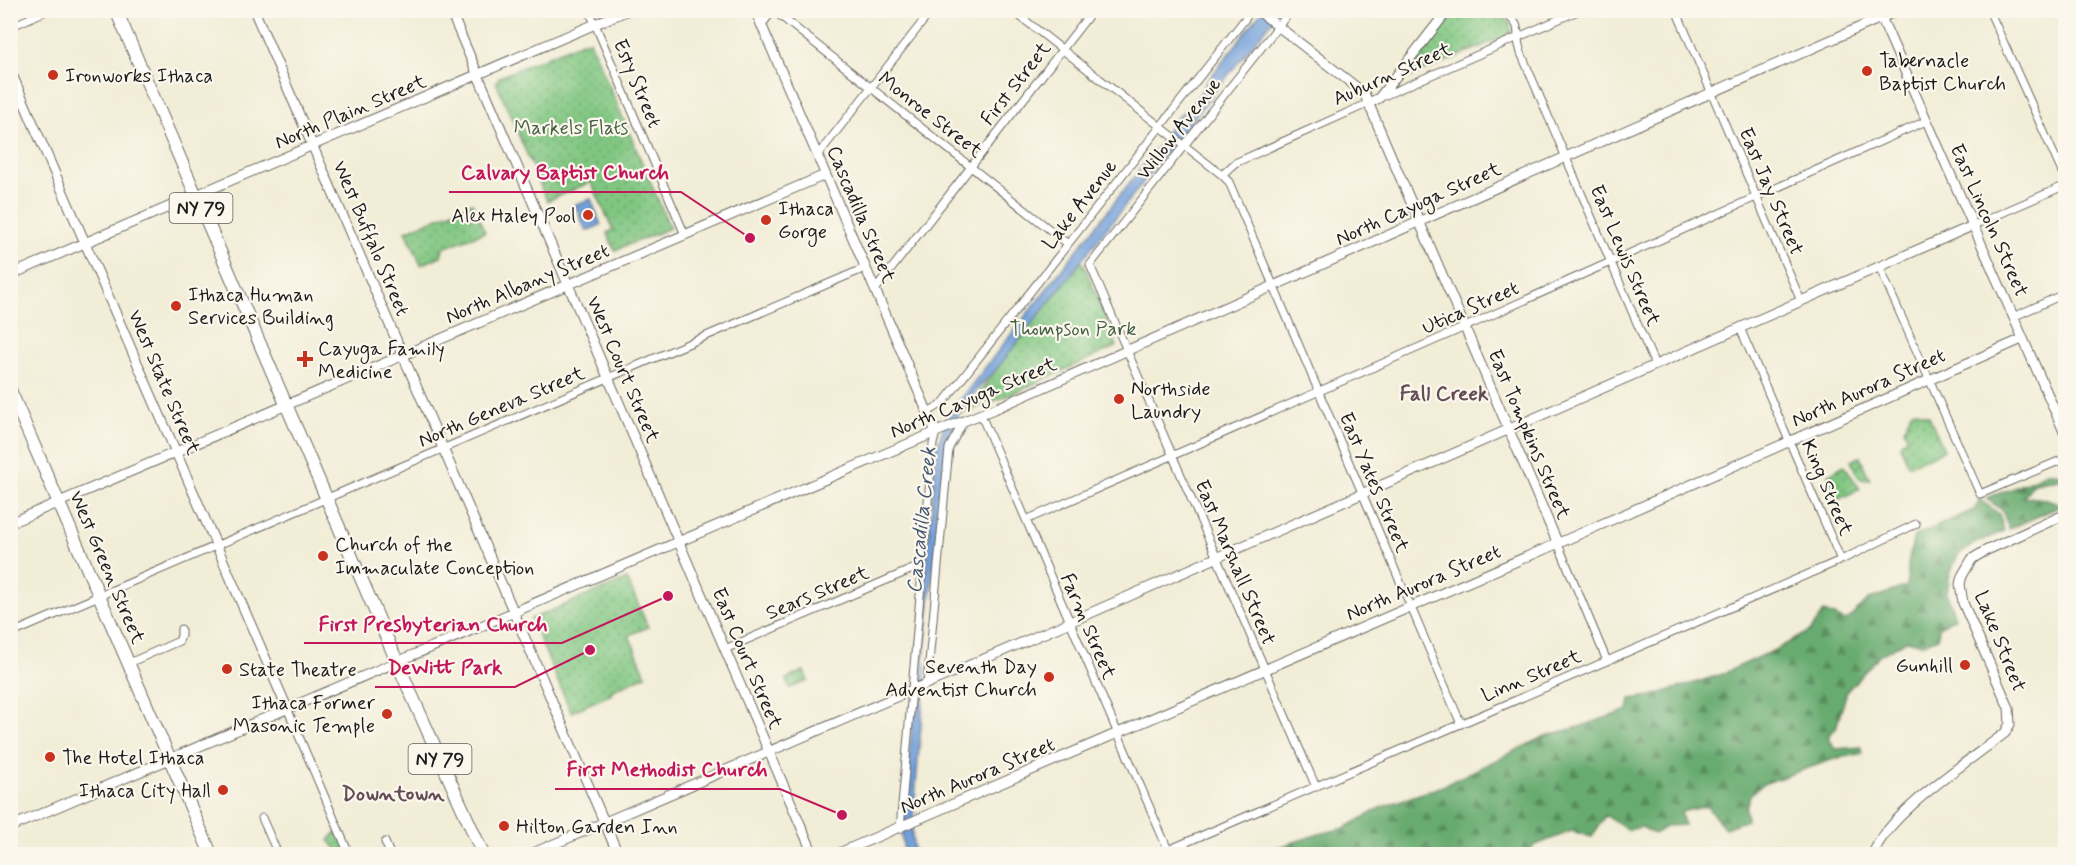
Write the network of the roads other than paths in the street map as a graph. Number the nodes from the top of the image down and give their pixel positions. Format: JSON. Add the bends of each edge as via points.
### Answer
{"nodes":[{"id":1,"x":48,"y":10,"type":"edge"},
{"id":2,"x":116,"y":10,"type":"edge"},
{"id":3,"x":254,"y":10,"type":"edge"},
{"id":4,"x":450,"y":10,"type":"edge"},
{"id":5,"x":589,"y":10,"type":"edge"},
{"id":6,"x":628,"y":10,"type":"edge"},
{"id":7,"x":755,"y":10,"type":"edge"},
{"id":8,"x":773,"y":10,"type":"edge"},
{"id":9,"x":932,"y":10,"type":"edge"},
{"id":10,"x":1012,"y":10,"type":"edge"},
{"id":11,"x":1093,"y":10,"type":"edge"},
{"id":12,"x":1252,"y":10,"type":"edge"},
{"id":13,"x":1291,"y":10,"type":"edge"},
{"id":14,"x":1448,"y":10,"type":"edge"},
{"id":15,"x":1501,"y":10,"type":"edge"},
{"id":16,"x":1580,"y":10,"type":"edge"},
{"id":17,"x":1676,"y":10,"type":"edge"},
{"id":18,"x":1899,"y":10,"type":"edge"},
{"id":19,"x":1989,"y":10,"type":"edge"},
{"id":20,"x":1257,"y":11,"type":"edge"},
{"id":21,"x":1879,"y":14,"type":"edge"},
{"id":22,"x":595,"y":25,"type":"junction"},
{"id":23,"x":1276,"y":25,"type":"junction"},
{"id":24,"x":761,"y":26,"type":"junction"},
{"id":25,"x":10,"y":27,"type":"edge"},
{"id":26,"x":1517,"y":38,"type":"junction"},
{"id":27,"x":1062,"y":50,"type":"junction"},
{"id":28,"x":10,"y":70,"type":"edge"},
{"id":29,"x":478,"y":75,"type":"junction"},
{"id":30,"x":871,"y":88,"type":"junction"},
{"id":31,"x":1712,"y":94,"type":"junction"},
{"id":32,"x":1379,"y":98,"type":"junction"},
{"id":33,"x":1369,"y":103,"type":"junction"},
{"id":34,"x":1926,"y":120,"type":"junction"},
{"id":35,"x":1163,"y":128,"type":"junction"},
{"id":36,"x":1183,"y":143,"type":"junction"},
{"id":37,"x":313,"y":146,"type":"junction"},
{"id":38,"x":817,"y":156,"type":"junction"},
{"id":39,"x":2066,"y":157,"type":"edge"},
{"id":40,"x":1567,"y":158,"type":"junction"},
{"id":41,"x":2056,"y":160,"type":"junction"},
{"id":42,"x":971,"y":167,"type":"junction"},
{"id":43,"x":1222,"y":174,"type":"junction"},
{"id":44,"x":825,"y":175,"type":"junction"},
{"id":45,"x":2066,"y":183,"type":"edge"},
{"id":46,"x":196,"y":196,"type":"junction"},
{"id":47,"x":1757,"y":196,"type":"junction"},
{"id":48,"x":1419,"y":222,"type":"junction"},
{"id":49,"x":1972,"y":226,"type":"junction"},
{"id":50,"x":685,"y":235,"type":"junction"},
{"id":51,"x":85,"y":243,"type":"junction"},
{"id":52,"x":1068,"y":244,"type":"junction"},
{"id":53,"x":1611,"y":262,"type":"junction"},
{"id":54,"x":1090,"y":265,"type":"joint"},
{"id":55,"x":1879,"y":266,"type":"junction"},
{"id":56,"x":865,"y":268,"type":"junction"},
{"id":57,"x":10,"y":275,"type":"edge"},
{"id":58,"x":568,"y":285,"type":"junction"},
{"id":59,"x":1273,"y":286,"type":"junction"},
{"id":60,"x":875,"y":290,"type":"junction"},
{"id":61,"x":2066,"y":293,"type":"edge"},
{"id":62,"x":1801,"y":301,"type":"junction"},
{"id":63,"x":2013,"y":316,"type":"junction"},
{"id":64,"x":1465,"y":327,"type":"junction"},
{"id":65,"x":1740,"y":328,"type":"junction"},
{"id":66,"x":2022,"y":339,"type":"junction"},
{"id":67,"x":1126,"y":351,"type":"junction"},
{"id":68,"x":404,"y":355,"type":"junction"},
{"id":69,"x":1655,"y":365,"type":"junction"},
{"id":70,"x":608,"y":378,"type":"junction"},
{"id":71,"x":1931,"y":380,"type":"junction"},
{"id":72,"x":10,"y":390,"type":"edge"},
{"id":73,"x":1318,"y":391,"type":"junction"},
{"id":74,"x":286,"y":405,"type":"junction"},
{"id":75,"x":15,"y":411,"type":"edge"},
{"id":76,"x":928,"y":412,"type":"junction"},
{"id":77,"x":981,"y":415,"type":"junction"},
{"id":78,"x":964,"y":421,"type":"junction"},
{"id":79,"x":1509,"y":430,"type":"junction"},
{"id":80,"x":936,"y":432,"type":"junction"},
{"id":81,"x":2066,"y":436,"type":"edge"},
{"id":82,"x":1791,"y":441,"type":"junction"},
{"id":83,"x":444,"y":448,"type":"junction"},
{"id":84,"x":176,"y":452,"type":"junction"},
{"id":85,"x":1172,"y":456,"type":"junction"},
{"id":86,"x":2066,"y":458,"type":"edge"},
{"id":87,"x":1362,"y":494,"type":"junction"},
{"id":88,"x":327,"y":498,"type":"junction"},
{"id":89,"x":59,"y":502,"type":"junction"},
{"id":90,"x":2066,"y":514,"type":"edge"},
{"id":91,"x":1026,"y":520,"type":"junction"},
{"id":92,"x":10,"y":523,"type":"edge"},
{"id":93,"x":1916,"y":524,"type":"dead end"},
{"id":94,"x":678,"y":542,"type":"junction"},
{"id":95,"x":1558,"y":544,"type":"junction"},
{"id":96,"x":216,"y":546,"type":"junction"},
{"id":97,"x":1216,"y":558,"type":"junction"},
{"id":98,"x":1841,"y":560,"type":"junction"},
{"id":99,"x":922,"y":565,"type":"junction"},
{"id":100,"x":100,"y":596,"type":"junction"},
{"id":101,"x":1411,"y":607,"type":"junction"},
{"id":102,"x":514,"y":612,"type":"junction"},
{"id":103,"x":1070,"y":622,"type":"junction"},
{"id":104,"x":181,"y":629,"type":"dead end"},
{"id":105,"x":10,"y":634,"type":"edge"},
{"id":106,"x":724,"y":650,"type":"junction"},
{"id":107,"x":1607,"y":660,"type":"junction"},
{"id":108,"x":129,"y":663,"type":"junction"},
{"id":109,"x":398,"y":663,"type":"junction"},
{"id":110,"x":1265,"y":670,"type":"junction"},
{"id":111,"x":927,"y":684,"type":"junction"},
{"id":112,"x":910,"y":691,"type":"junction"},
{"id":113,"x":287,"y":708,"type":"junction"},
{"id":114,"x":1461,"y":724,"type":"junction"},
{"id":115,"x":1118,"y":734,"type":"junction"},
{"id":116,"x":769,"y":752,"type":"junction"},
{"id":117,"x":171,"y":759,"type":"junction"},
{"id":118,"x":1316,"y":786,"type":"junction"},
{"id":119,"x":262,"y":818,"type":"dead end"},
{"id":120,"x":604,"y":822,"type":"junction"},
{"id":121,"x":10,"y":827,"type":"edge"},
{"id":122,"x":900,"y":829,"type":"junction"},
{"id":123,"x":385,"y":842,"type":"dead end"},
{"id":124,"x":1168,"y":850,"type":"junction"},
{"id":125,"x":2066,"y":851,"type":"edge"},
{"id":126,"x":211,"y":855,"type":"edge"},
{"id":127,"x":278,"y":855,"type":"edge"},
{"id":128,"x":349,"y":855,"type":"edge"},
{"id":129,"x":390,"y":855,"type":"edge"},
{"id":130,"x":483,"y":855,"type":"edge"},
{"id":131,"x":531,"y":855,"type":"edge"},
{"id":132,"x":618,"y":855,"type":"edge"},
{"id":133,"x":813,"y":855,"type":"edge"},
{"id":134,"x":837,"y":855,"type":"edge"},
{"id":135,"x":1159,"y":855,"type":"edge"},
{"id":136,"x":1873,"y":855,"type":"edge"},
{"id":137,"x":2060,"y":855,"type":"edge"}],
"edges":[{"from":1,"to":25,"type":"street"},
{"from":2,"to":46,"type":"highway","number":"NY 79"},
{"from":3,"to":37,"type":"street","name":"West Buffalo Street"},
{"from":4,"to":29,"type":"street","name":"West Court Street"},
{"from":5,"to":22,"type":"street","name":"Esty Street"},
{"from":6,"to":22,"type":"street","name":"North Plain Street"},
{"from":7,"to":24,"type":"street","name":"Cascadilla Street"},
{"from":8,"to":24,"type":"street"},
{"from":8,"to":30,"type":"street","name":"Monroe Street"},
{"from":9,"to":30,"type":"street"},
{"from":10,"to":27,"type":"street"},
{"from":11,"to":27,"type":"street","name":"First Street"},
{"from":12,"to":35,"type":"street","name":"Lake Avenue"},
{"from":13,"to":23,"type":"street","name":"Willow Avenue"},
{"from":14,"to":32,"type":"street"},
{"from":15,"to":26,"type":"street","name":"East Lewis Street","via":[[1518,24]]},
{"from":16,"to":26,"type":"street","name":"Auburn Street"},
{"from":17,"to":31,"type":"street","name":"East Jay Street"},
{"from":18,"to":21,"type":"street","name":"North Cayuga Street"},
{"from":19,"to":41,"type":"street"},
{"from":20,"to":23,"type":"street"},
{"from":21,"to":31,"type":"street","name":"North Cayuga Street"},
{"from":21,"to":34,"type":"street","name":"East Lincoln Street"},
{"from":22,"to":29,"type":"street","name":"North Plain Street"},
{"from":22,"to":50,"type":"street","name":"Esty Street"},
{"from":23,"to":33,"type":"street","via":[[1364,93]]},
{"from":23,"to":36,"type":"street","name":"Willow Avenue"},
{"from":24,"to":38,"type":"street","name":"Cascadilla Street"},
{"from":26,"to":32,"type":"street","name":"Auburn Street"},
{"from":26,"to":40,"type":"street","name":"East Lewis Street"},
{"from":27,"to":35,"type":"street"},
{"from":27,"to":42,"type":"street","name":"First Street"},
{"from":28,"to":51,"type":"street","name":"West State Street"},
{"from":29,"to":37,"type":"street","name":"North Plain Street"},
{"from":29,"to":58,"type":"street","name":"West Court Street"},
{"from":30,"to":38,"type":"street"},
{"from":30,"to":42,"type":"street","name":"Monroe Street"},
{"from":31,"to":40,"type":"street","name":"North Cayuga Street"},
{"from":31,"to":47,"type":"street","name":"East Jay Street"},
{"from":32,"to":33,"type":"street","name":"Auburn Street"},
{"from":33,"to":43,"type":"street","name":"Auburn Street","via":[[1235,163]]},
{"from":33,"to":48,"type":"street","name":"East Tompkins Street"},
{"from":34,"to":47,"type":"street","name":"Utica Street"},
{"from":34,"to":49,"type":"street","name":"East Lincoln Street"},
{"from":35,"to":36,"type":"street"},
{"from":35,"to":52,"type":"street","name":"Lake Avenue"},
{"from":36,"to":43,"type":"street"},
{"from":36,"to":54,"type":"street","name":"Willow Avenue"},
{"from":37,"to":46,"type":"street","name":"North Plain Street"},
{"from":37,"to":68,"type":"street","name":"West Buffalo Street"},
{"from":38,"to":44,"type":"street","name":"Cascadilla Street"},
{"from":39,"to":41,"type":"street"},
{"from":40,"to":48,"type":"street","name":"North Cayuga Street"},
{"from":40,"to":53,"type":"street","name":"East Lewis Street"},
{"from":41,"to":45,"type":"street"},
{"from":42,"to":52,"type":"street","name":"Monroe Street"},
{"from":42,"to":60,"type":"street","name":"First Street"},
{"from":43,"to":59,"type":"street","name":"East Yates Street"},
{"from":44,"to":50,"type":"street","name":"North Albany Street"},
{"from":44,"to":56,"type":"street","name":"Cascadilla Street"},
{"from":45,"to":49,"type":"street"},
{"from":46,"to":51,"type":"street","name":"North Plain Street"},
{"from":46,"to":74,"type":"highway","number":"NY 79"},
{"from":47,"to":53,"type":"street","name":"Utica Street"},
{"from":47,"to":62,"type":"street","name":"East Jay Street"},
{"from":48,"to":59,"type":"street","name":"North Cayuga Street"},
{"from":48,"to":64,"type":"street","name":"East Tompkins Street"},
{"from":49,"to":55,"type":"street"},
{"from":49,"to":63,"type":"street","name":"East Lincoln Street"},
{"from":50,"to":58,"type":"street","name":"North Albany Street"},
{"from":51,"to":57,"type":"street","name":"North Plain Street"},
{"from":51,"to":84,"type":"street","name":"West State Street"},
{"from":52,"to":76,"type":"street","name":"Lake Avenue","via":[[943,403]]},
{"from":53,"to":64,"type":"street","name":"Utica Street"},
{"from":53,"to":69,"type":"street","name":"East Lewis Street"},
{"from":54,"to":67,"type":"street","name":"East Marshall Street"},
{"from":55,"to":62,"type":"street"},
{"from":55,"to":71,"type":"street"},
{"from":56,"to":60,"type":"street","name":"Cascadilla Street"},
{"from":56,"to":70,"type":"street","name":"North Geneva Street"},
{"from":58,"to":68,"type":"street","name":"North Albany Street"},
{"from":58,"to":70,"type":"street","name":"West Court Street"},
{"from":59,"to":67,"type":"street","name":"North Cayuga Street"},
{"from":59,"to":73,"type":"street","name":"East Yates Street"},
{"from":60,"to":76,"type":"street","name":"Cascadilla Street"},
{"from":61,"to":63,"type":"street"},
{"from":62,"to":65,"type":"street"},
{"from":63,"to":66,"type":"street","name":"East Lincoln Street"},
{"from":64,"to":73,"type":"street","name":"Utica Street"},
{"from":64,"to":79,"type":"street","name":"East Tompkins Street"},
{"from":65,"to":69,"type":"street"},
{"from":65,"to":82,"type":"street","name":"King Street"},
{"from":66,"to":71,"type":"street","name":"North Aurora Street"},
{"from":66,"to":81,"type":"street","name":"East Lincoln Street"},
{"from":67,"to":77,"type":"street","name":"North Cayuga Street"},
{"from":67,"to":85,"type":"street","name":"East Marshall Street"},
{"from":68,"to":74,"type":"street","name":"North Albany Street"},
{"from":68,"to":83,"type":"street","name":"West Buffalo Street"},
{"from":69,"to":79,"type":"street"},
{"from":70,"to":83,"type":"street","name":"North Geneva Street"},
{"from":70,"to":94,"type":"street","name":"West Court Street"},
{"from":71,"to":82,"type":"street","name":"North Aurora Street"},
{"from":71,"to":86,"type":"street","via":[[1980,494]]},
{"from":72,"to":75,"type":"highway","name":"West Green Street"},
{"from":73,"to":85,"type":"street","name":"Utica Street"},
{"from":73,"to":87,"type":"street","name":"East Yates Street"},
{"from":74,"to":84,"type":"street","name":"North Albany Street"},
{"from":74,"to":88,"type":"highway","number":"NY 79"},
{"from":75,"to":89,"type":"highway","name":"West Green Street"},
{"from":76,"to":80,"type":"street","name":"Cascadilla Street"},
{"from":77,"to":78,"type":"street","name":"North Cayuga Street"},
{"from":77,"to":91,"type":"street","name":"Farm Street"},
{"from":78,"to":80,"type":"street","name":"North Cayuga Street"},
{"from":78,"to":111,"type":"street","via":[[949,448]]},
{"from":79,"to":87,"type":"street"},
{"from":79,"to":95,"type":"street","name":"East Tompkins Street"},
{"from":80,"to":94,"type":"street","name":"North Cayuga Street"},
{"from":80,"to":99,"type":"street"},
{"from":82,"to":95,"type":"street","name":"North Aurora Street"},
{"from":82,"to":98,"type":"street","name":"King Street"},
{"from":83,"to":88,"type":"street","name":"North Geneva Street"},
{"from":83,"to":102,"type":"street","name":"West Buffalo Street"},
{"from":84,"to":89,"type":"street","name":"North Albany Street"},
{"from":84,"to":96,"type":"street","name":"West State Street"},
{"from":85,"to":91,"type":"street","name":"Utica Street"},
{"from":85,"to":97,"type":"street","name":"East Marshall Street"},
{"from":87,"to":97,"type":"street"},
{"from":87,"to":101,"type":"street","name":"East Yates Street"},
{"from":88,"to":96,"type":"street","name":"North Geneva Street"},
{"from":88,"to":109,"type":"highway","number":"NY 79"},
{"from":89,"to":92,"type":"street","name":"North Albany Street"},
{"from":89,"to":100,"type":"highway","name":"West Green Street"},
{"from":90,"to":136,"type":"street","name":"Lake Street","via":[[1985,551],[1967,565],[1960,584],[1963,603],[2009,708],[2010,724],[2005,733],[1904,813],[1881,838]]},
{"from":91,"to":103,"type":"street","name":"Farm Street"},
{"from":93,"to":98,"type":"street","name":"Linn Street"},
{"from":94,"to":102,"type":"street","name":"North Cayuga Street"},
{"from":94,"to":106,"type":"street","name":"East Court Street"},
{"from":95,"to":101,"type":"street","name":"North Aurora Street"},
{"from":95,"to":107,"type":"street","name":"East Tompkins Street"},
{"from":96,"to":100,"type":"street","name":"North Geneva Street"},
{"from":96,"to":113,"type":"street","name":"West State Street"},
{"from":97,"to":103,"type":"street"},
{"from":97,"to":110,"type":"street","name":"East Marshall Street"},
{"from":98,"to":107,"type":"street","name":"Linn Street"},
{"from":99,"to":106,"type":"street","name":"Sears Street"},
{"from":99,"to":112,"type":"street"},
{"from":100,"to":105,"type":"street","name":"North Geneva Street"},
{"from":100,"to":108,"type":"highway","name":"West Green Street"},
{"from":101,"to":110,"type":"street","name":"North Aurora Street"},
{"from":101,"to":114,"type":"street","name":"East Yates Street"},
{"from":102,"to":109,"type":"street","name":"North Cayuga Street"},
{"from":102,"to":120,"type":"street","name":"West Buffalo Street"},
{"from":103,"to":111,"type":"street"},
{"from":103,"to":115,"type":"street","name":"Farm Street"},
{"from":104,"to":108,"type":"street","via":[[179,641]]},
{"from":106,"to":116,"type":"street","name":"East Court Street"},
{"from":107,"to":114,"type":"street","name":"Linn Street"},
{"from":108,"to":117,"type":"highway","name":"West Green Street"},
{"from":109,"to":113,"type":"street","name":"North Cayuga Street"},
{"from":109,"to":130,"type":"highway","number":"NY 79"},
{"from":110,"to":115,"type":"street","name":"North Aurora Street"},
{"from":110,"to":118,"type":"street","name":"East Marshall Street"},
{"from":111,"to":112,"type":"street"},
{"from":112,"to":116,"type":"street"},
{"from":112,"to":122,"type":"street"},
{"from":113,"to":117,"type":"street","name":"North Cayuga Street"},
{"from":113,"to":128,"type":"street"},
{"from":114,"to":118,"type":"street","name":"Linn Street"},
{"from":115,"to":122,"type":"street","name":"North Aurora Street"},
{"from":115,"to":124,"type":"street","name":"Farm Street"},
{"from":116,"to":120,"type":"street"},
{"from":116,"to":133,"type":"street","name":"East Court Street"},
{"from":117,"to":121,"type":"street","name":"North Cayuga Street"},
{"from":117,"to":126,"type":"highway","name":"West Green Street"},
{"from":118,"to":124,"type":"street","name":"Linn Street"},
{"from":119,"to":127,"type":"street"},
{"from":120,"to":131,"type":"street"},
{"from":120,"to":132,"type":"street","name":"West Buffalo Street"},
{"from":122,"to":134,"type":"street","name":"North Aurora Street"},
{"from":123,"to":129,"type":"street"},
{"from":124,"to":135,"type":"street","name":"Linn Street"},
{"from":125,"to":137,"type":"street"}]}
